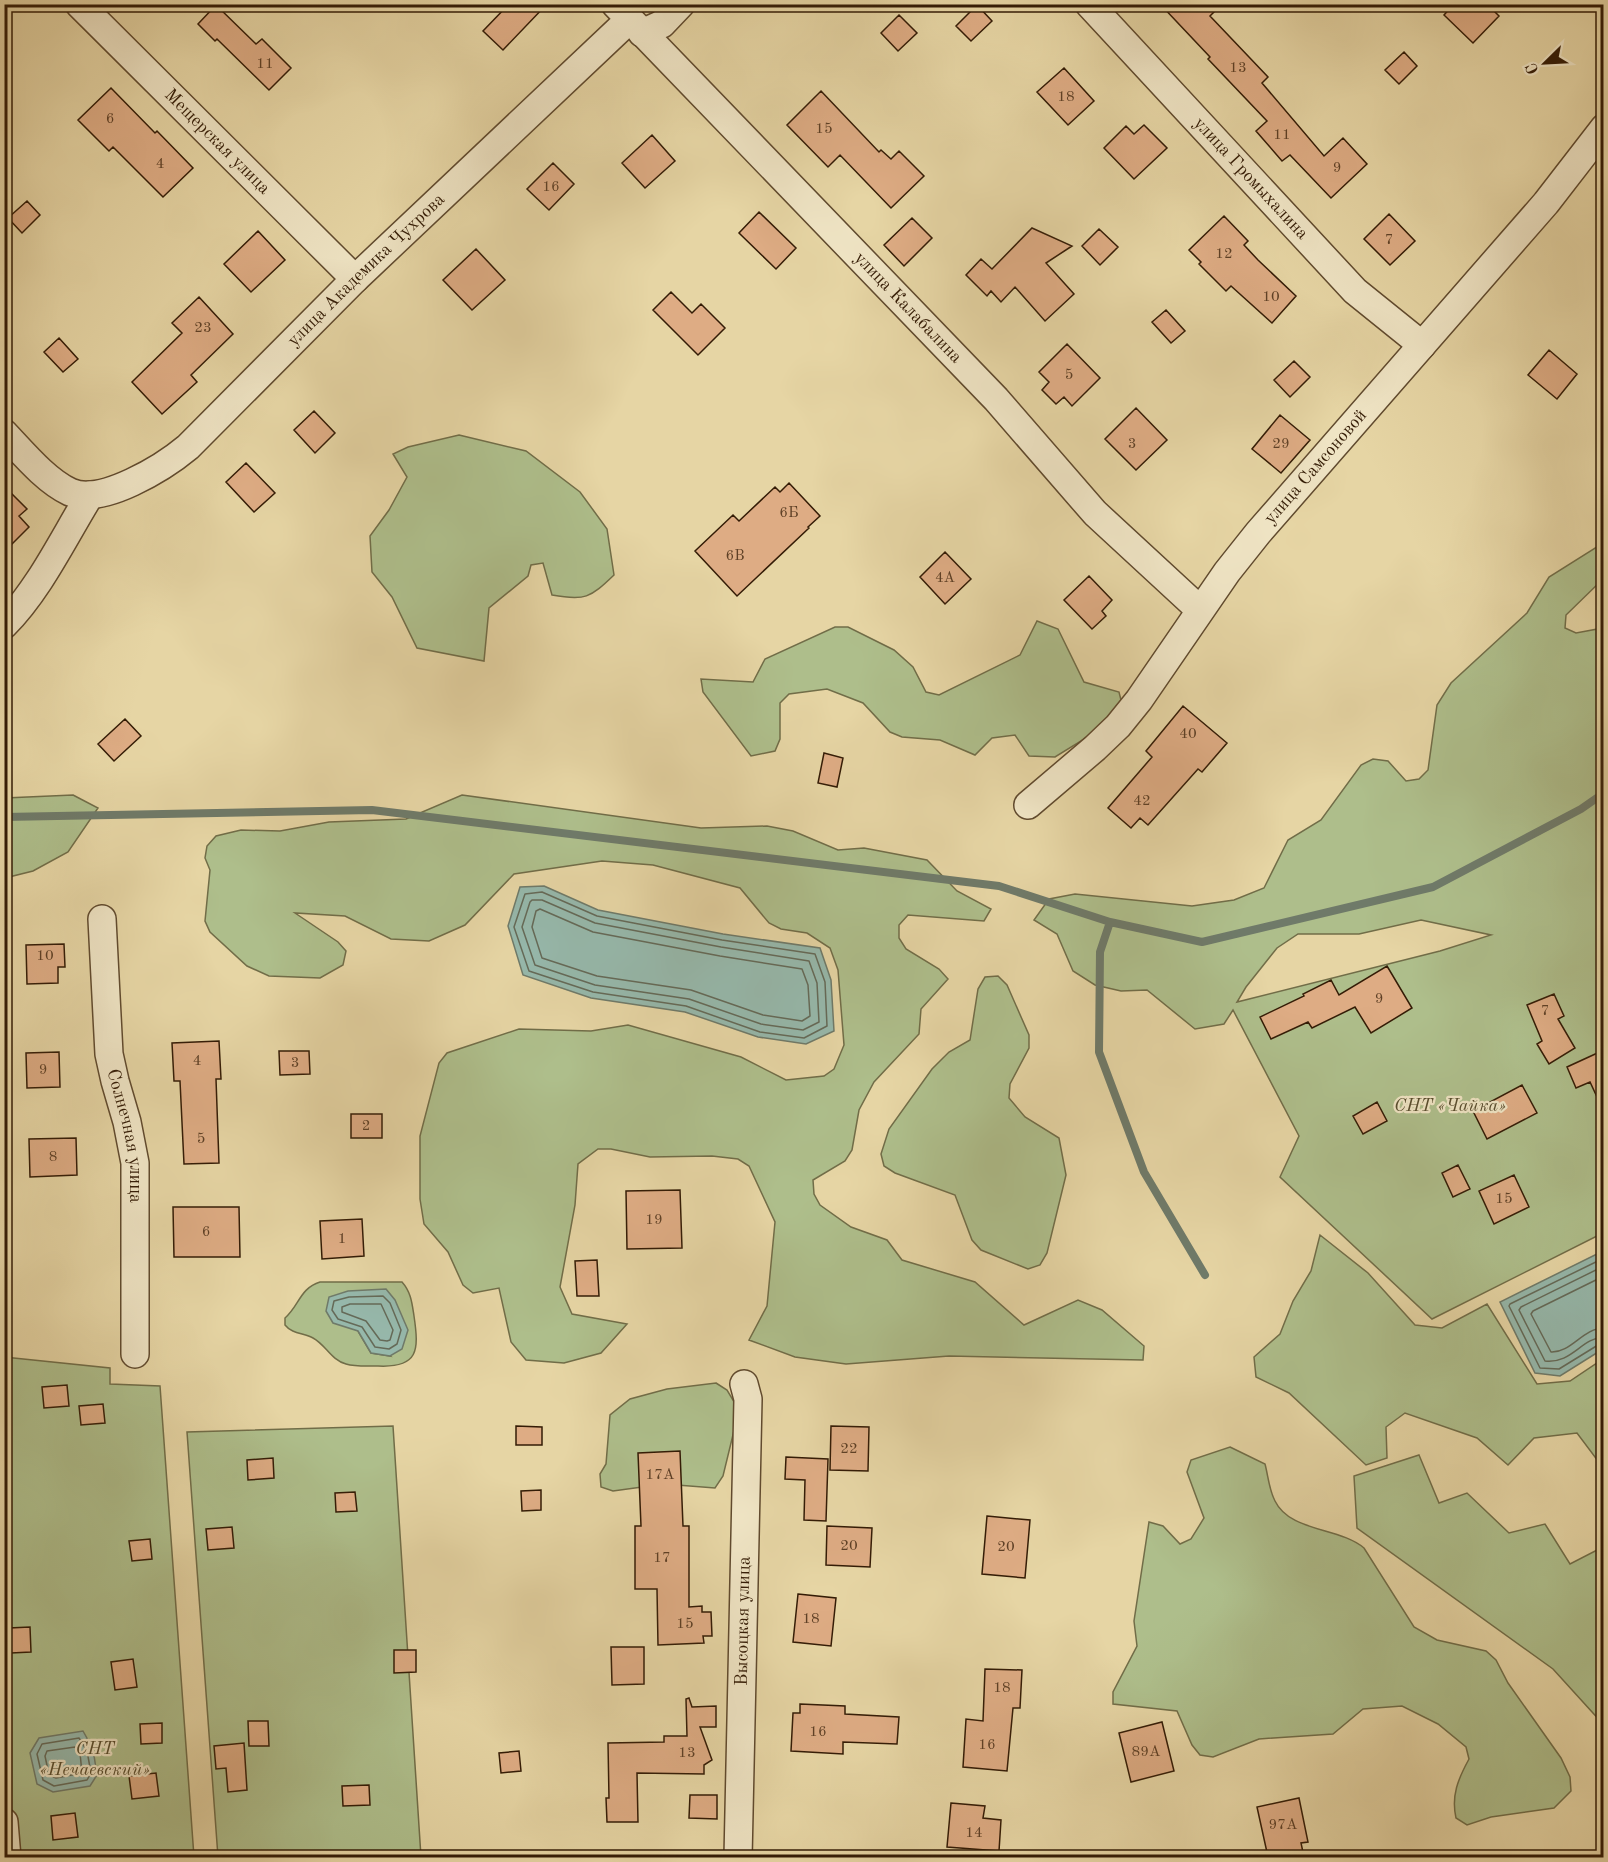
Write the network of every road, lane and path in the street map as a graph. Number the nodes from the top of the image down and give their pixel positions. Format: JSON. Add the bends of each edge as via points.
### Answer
{"nodes":[{"id":1,"x":79,"y":4,"type":"edge"},
{"id":2,"x":681,"y":4,"type":"edge"},
{"id":3,"x":1089,"y":4,"type":"edge"},
{"id":4,"x":629,"y":19,"type":"edge"},
{"id":5,"x":1604,"y":128,"type":"edge"},
{"id":6,"x":355,"y":279,"type":"junction"},
{"id":7,"x":1422,"y":345,"type":"junction"},
{"id":8,"x":4,"y":434,"type":"edge"},
{"id":9,"x":90,"y":495,"type":"junction"},
{"id":10,"x":1200,"y":610,"type":"junction"},
{"id":11,"x":4,"y":626,"type":"edge"},
{"id":12,"x":1028,"y":805,"type":"dead end"},
{"id":13,"x":102,"y":919,"type":"dead end"},
{"id":14,"x":135,"y":1354,"type":"dead end"},
{"id":15,"x":744,"y":1384,"type":"dead end"},
{"id":16,"x":4,"y":1822,"type":"edge"},
{"id":17,"x":7,"y":1857,"type":"edge"},
{"id":18,"x":738,"y":1857,"type":"edge"}],
"edges":[{"from":1,"to":6,"type":"street","name":"Мещерская улица"},
{"from":2,"to":4,"type":"street","name":"улица Академика Чухрова","via":[[662,24]]},
{"from":3,"to":7,"type":"street","name":"улица Громыхалина","via":[[1355,291]]},
{"from":4,"to":6,"type":"street","name":"улица Академика Чухрова"},
{"from":4,"to":10,"type":"street","name":"улица Калабалина","via":[[996,399],[1095,513]]},
{"from":5,"to":7,"type":"street","name":"улица Самсоновой","via":[[1546,204]]},
{"from":6,"to":9,"type":"street","name":"улица Академика Чухрова","via":[[170,462],[126,485]]},
{"from":7,"to":10,"type":"street","name":"улица Самсоновой","via":[[1265,525]]},
{"from":8,"to":9,"type":"street","via":[[57,484],[77,494]]},
{"from":9,"to":11,"type":"street","via":[[42,574]]},
{"from":10,"to":12,"type":"street","name":"улица Самсоновой","via":[[1118,726]]},
{"from":13,"to":14,"type":"street","name":"Солнечная улица","via":[[109,1054],[135,1162]]},
{"from":15,"to":18,"type":"street","name":"Высоцкая улица","via":[[748,1399]]},
{"from":16,"to":17,"type":"street"}]}
